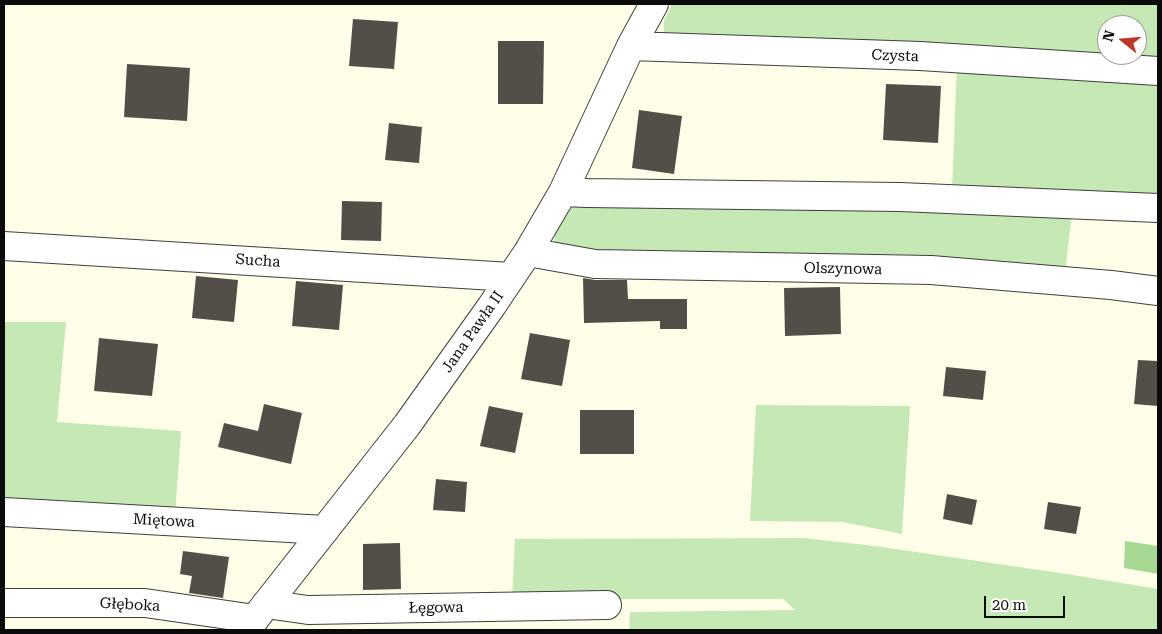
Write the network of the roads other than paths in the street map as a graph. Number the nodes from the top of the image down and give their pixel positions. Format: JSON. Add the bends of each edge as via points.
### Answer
{"nodes":[{"id":1,"x":654,"y":4,"type":"edge"},
{"id":2,"x":631,"y":46,"type":"junction"},
{"id":3,"x":1158,"y":71,"type":"edge"},
{"id":4,"x":564,"y":192,"type":"junction"},
{"id":5,"x":1158,"y":208,"type":"edge"},
{"id":6,"x":4,"y":246,"type":"edge"},
{"id":7,"x":528,"y":252,"type":"junction"},
{"id":8,"x":511,"y":277,"type":"junction"},
{"id":9,"x":1158,"y":291,"type":"edge"},
{"id":10,"x":4,"y":512,"type":"edge"},
{"id":11,"x":325,"y":530,"type":"junction"},
{"id":12,"x":4,"y":603,"type":"edge"},
{"id":13,"x":607,"y":605,"type":"dead end"},
{"id":14,"x":256,"y":618,"type":"edge"}],
"edges":[{"from":1,"to":2,"type":"street","name":"Jana Pawła II"},
{"from":2,"to":3,"type":"street","name":"Czysta","via":[[920,56]]},
{"from":2,"to":4,"type":"street","name":"Jana Pawła II"},
{"from":4,"to":5,"type":"street","via":[[900,197]]},
{"from":4,"to":7,"type":"street","name":"Jana Pawła II"},
{"from":6,"to":8,"type":"street","name":"Sucha"},
{"from":7,"to":8,"type":"street","name":"Jana Pawła II"},
{"from":7,"to":9,"type":"street","name":"Olszynowa","via":[[595,264],[931,270]]},
{"from":8,"to":11,"type":"street","name":"Jana Pawła II","via":[[407,425]]},
{"from":10,"to":11,"type":"street","name":"Miętowa"},
{"from":11,"to":14,"type":"street","name":"Jana Pawła II"},
{"from":12,"to":14,"type":"street","name":"Głęboka","via":[[145,604]]},
{"from":13,"to":14,"type":"street","name":"Łęgowa","via":[[308,610]]}]}
